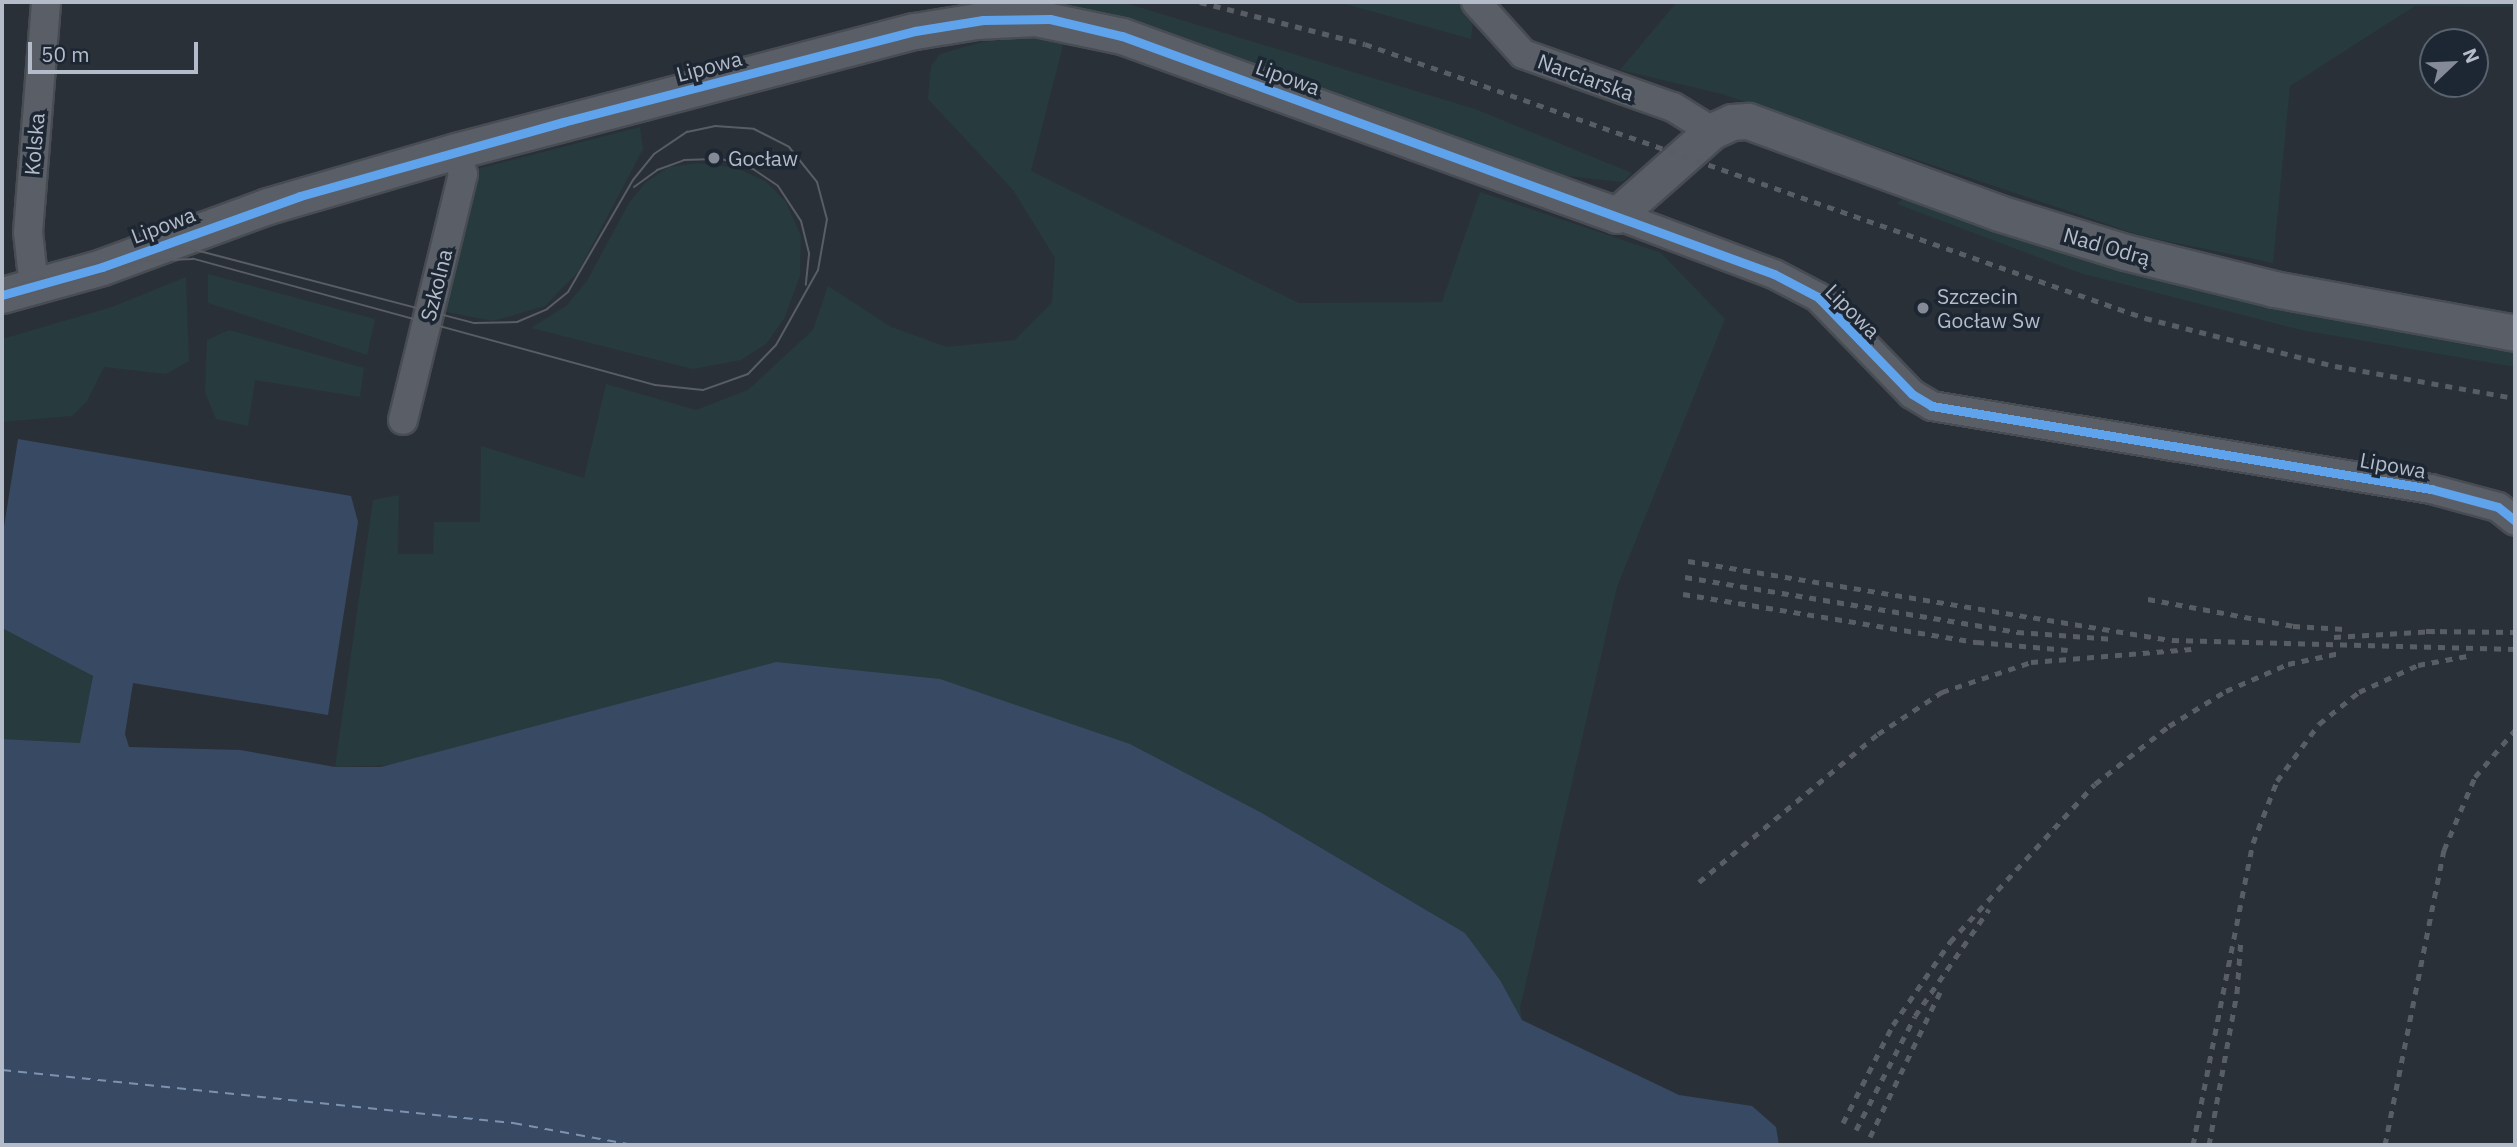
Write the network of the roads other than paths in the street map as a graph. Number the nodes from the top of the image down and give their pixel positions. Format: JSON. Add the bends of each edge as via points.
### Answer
{"nodes":[{"id":1,"x":46,"y":2,"type":"edge"},
{"id":2,"x":1476,"y":2,"type":"edge"},
{"id":3,"x":1712,"y":131,"type":"junction"},
{"id":4,"x":456,"y":150,"type":"junction"},
{"id":5,"x":1617,"y":215,"type":"junction"},
{"id":6,"x":18,"y":291,"type":"edge"},
{"id":7,"x":2515,"y":333,"type":"edge"},
{"id":8,"x":403,"y":420,"type":"dead end"},
{"id":9,"x":2515,"y":521,"type":"edge"}],
"edges":[{"from":1,"to":6,"type":"street","name":"Kolska","via":[[28,232]]},
{"from":2,"to":3,"type":"street","name":"Narciarska","via":[[1523,54],[1673,107]]},
{"from":3,"to":5,"type":"street"},
{"from":3,"to":7,"type":"street","name":"Nad Odrą","via":[[1731,122],[1756,123],[1999,213],[2125,253],[2274,289]]},
{"from":4,"to":5,"type":"street","name":"Lipowa","via":[[915,31],[1036,18],[1122,36]]},
{"from":4,"to":6,"type":"street","name":"Lipowa","via":[[268,206],[113,263]]},
{"from":4,"to":8,"type":"street","name":"Szkolna","via":[[463,174]]},
{"from":5,"to":9,"type":"street","name":"Lipowa","via":[[1774,274],[1818,297],[1912,394],[1932,406],[2431,489],[2498,507]]}]}
